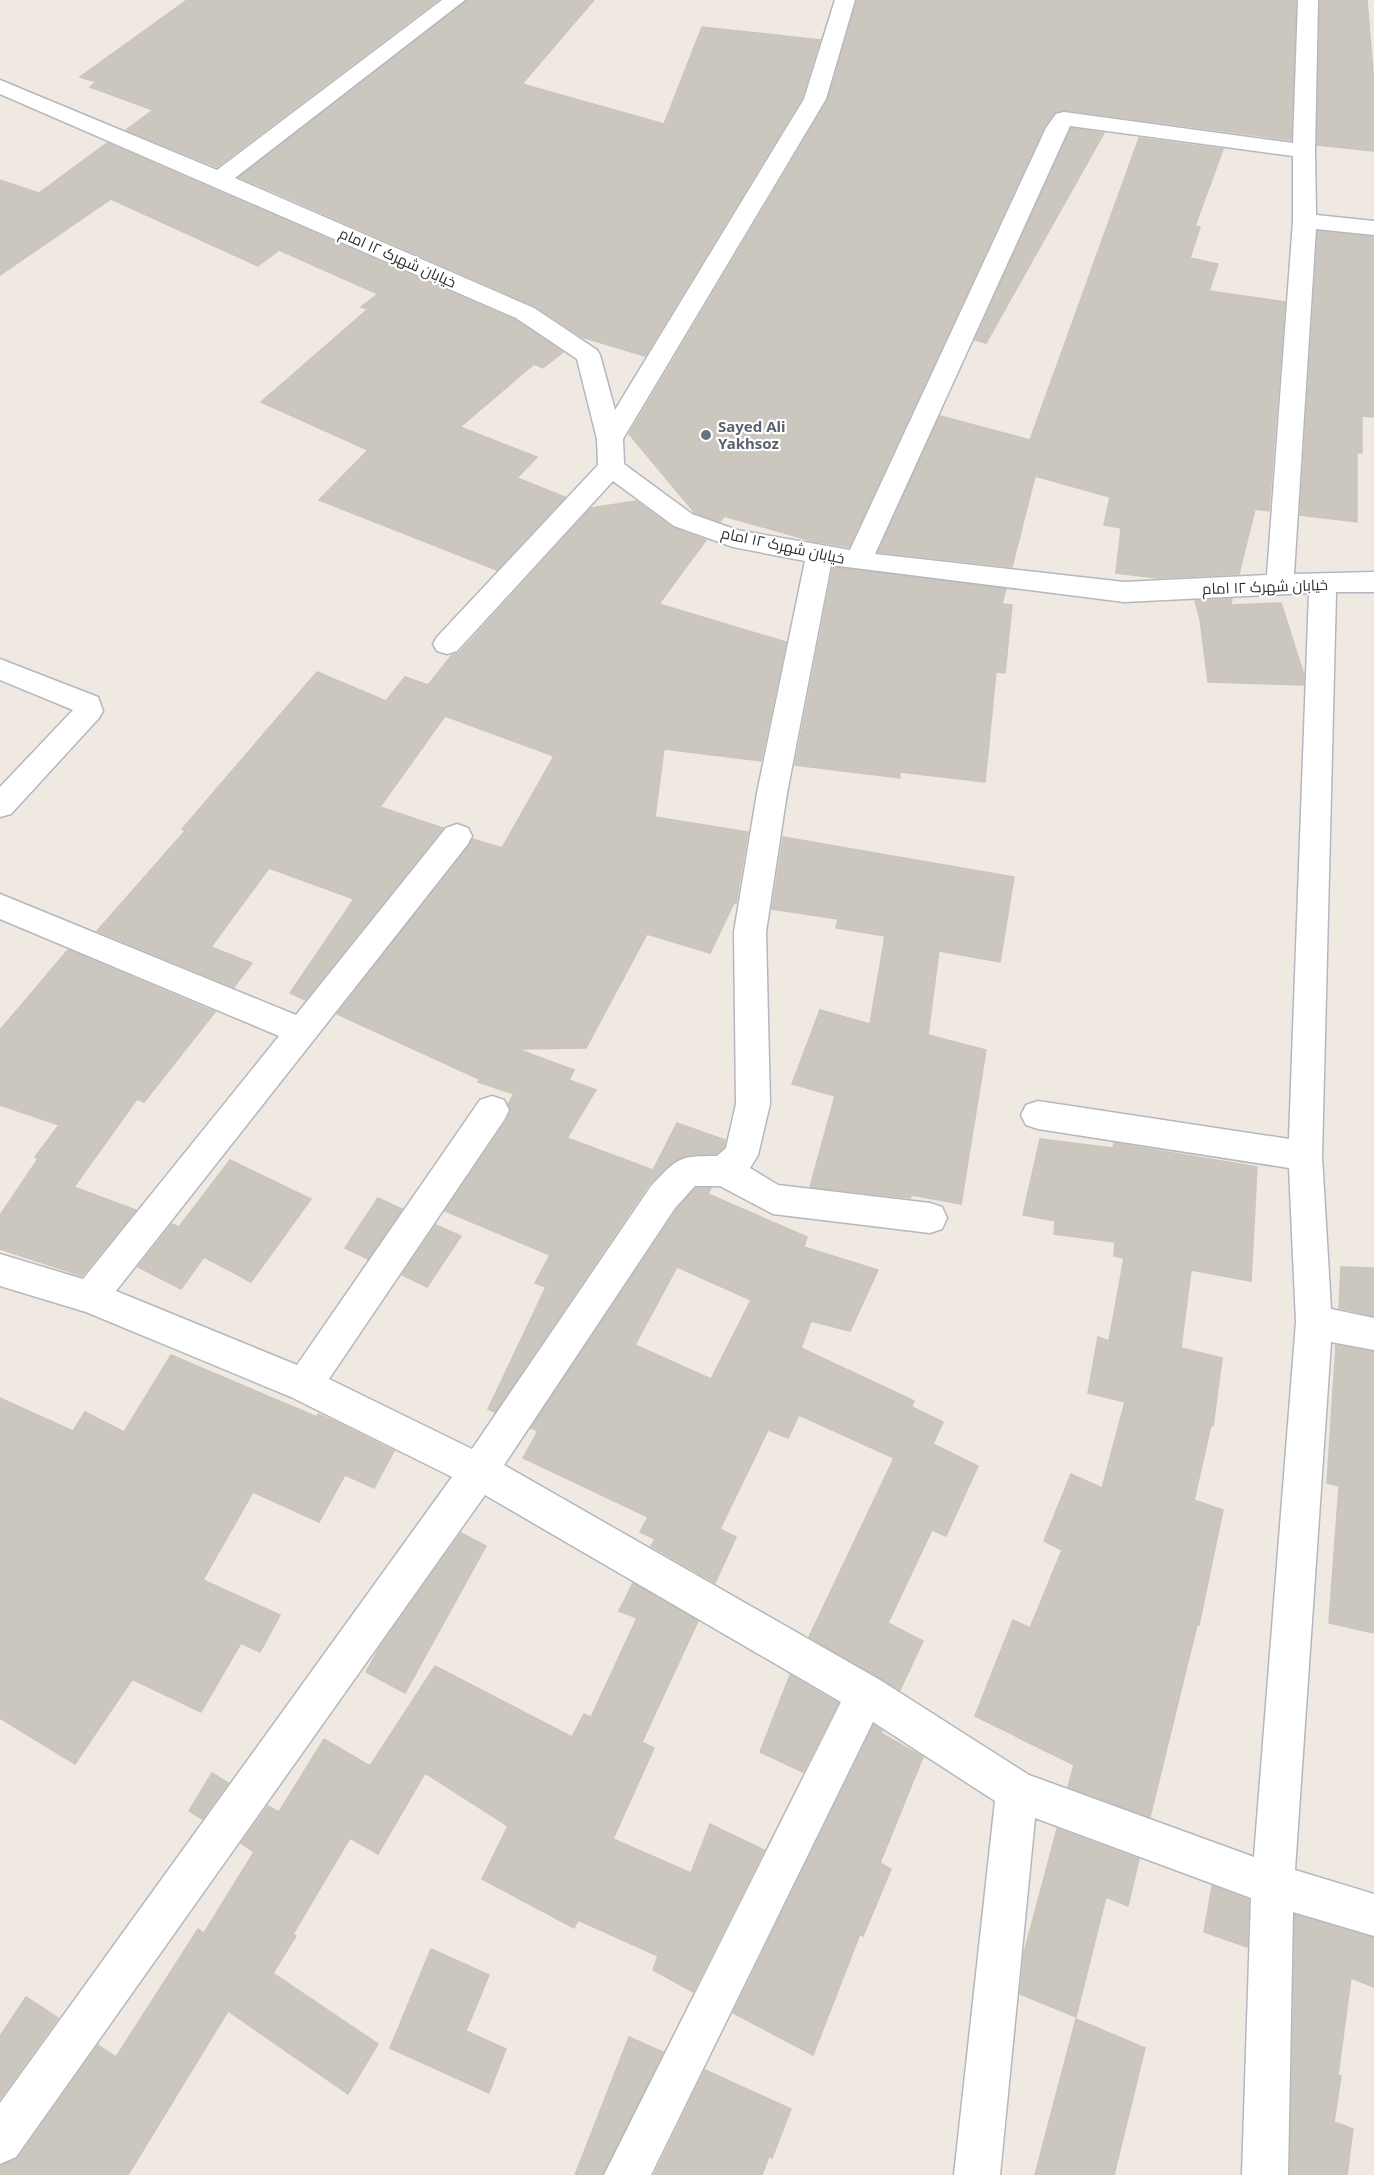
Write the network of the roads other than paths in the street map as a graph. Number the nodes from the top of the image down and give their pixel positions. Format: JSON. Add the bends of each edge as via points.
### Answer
{"nodes":[{"id":1,"x":455,"y":0,"type":"edge"},
{"id":2,"x":845,"y":0,"type":"edge"},
{"id":3,"x":1308,"y":0,"type":"edge"},
{"id":4,"x":1,"y":89,"type":"edge"},
{"id":5,"x":1304,"y":151,"type":"junction"},
{"id":6,"x":219,"y":179,"type":"junction"},
{"id":7,"x":1305,"y":221,"type":"junction"},
{"id":8,"x":1374,"y":228,"type":"edge"},
{"id":9,"x":610,"y":439,"type":"junction"},
{"id":10,"x":611,"y":467,"type":"junction"},
{"id":11,"x":820,"y":554,"type":"junction"},
{"id":12,"x":858,"y":561,"type":"junction"},
{"id":13,"x":1374,"y":582,"type":"edge"},
{"id":14,"x":1323,"y":583,"type":"junction"},
{"id":15,"x":1280,"y":584,"type":"junction"},
{"id":16,"x":447,"y":644,"type":"dead end"},
{"id":17,"x":0,"y":669,"type":"edge"},
{"id":18,"x":0,"y":806,"type":"edge"},
{"id":19,"x":457,"y":836,"type":"dead end"},
{"id":20,"x":0,"y":906,"type":"edge"},
{"id":21,"x":301,"y":1031,"type":"junction"},
{"id":22,"x":492,"y":1110,"type":"dead end"},
{"id":23,"x":1038,"y":1115,"type":"dead end"},
{"id":24,"x":1305,"y":1156,"type":"junction"},
{"id":25,"x":724,"y":1171,"type":"junction"},
{"id":26,"x":930,"y":1218,"type":"dead end"},
{"id":27,"x":0,"y":1270,"type":"edge"},
{"id":28,"x":90,"y":1297,"type":"junction"},
{"id":29,"x":1314,"y":1322,"type":"junction"},
{"id":30,"x":1374,"y":1334,"type":"edge"},
{"id":31,"x":303,"y":1385,"type":"junction"},
{"id":32,"x":479,"y":1471,"type":"junction"},
{"id":33,"x":866,"y":1694,"type":"junction"},
{"id":34,"x":1017,"y":1791,"type":"junction"},
{"id":35,"x":1273,"y":1885,"type":"junction"},
{"id":36,"x":1374,"y":1915,"type":"edge"},
{"id":37,"x":0,"y":2141,"type":"edge"},
{"id":38,"x":627,"y":2175,"type":"edge"},
{"id":39,"x":977,"y":2175,"type":"edge"},
{"id":40,"x":1265,"y":2175,"type":"edge"}],
"edges":[{"from":1,"to":6,"type":"street"},
{"from":2,"to":9,"type":"street","via":[[815,99]]},
{"from":3,"to":5,"type":"street"},
{"from":4,"to":6,"type":"street","name":"خیابان شهرک ۱۲ امام"},
{"from":5,"to":7,"type":"street"},
{"from":5,"to":12,"type":"street","via":[[1064,119]]},
{"from":6,"to":9,"type":"street","name":"خیابان شهرک ۱۲ امام","via":[[525,313],[588,355]]},
{"from":7,"to":8,"type":"street"},
{"from":7,"to":15,"type":"street"},
{"from":9,"to":10,"type":"street","name":"خیابان شهرک ۱۲ امام"},
{"from":10,"to":11,"type":"street","name":"خیابان شهرک ۱۲ امام","via":[[683,520],[734,538]]},
{"from":10,"to":16,"type":"street"},
{"from":11,"to":12,"type":"street","name":"خیابان شهرک ۱۲ امام"},
{"from":11,"to":25,"type":"street","via":[[772,793],[750,932],[753,1104],[741,1155]]},
{"from":12,"to":15,"type":"street","name":"خیابان شهرک ۱۲ امام","via":[[1124,592]]},
{"from":13,"to":14,"type":"street","name":"خیابان شهرک ۱۲ امام"},
{"from":14,"to":15,"type":"street","name":"خیابان شهرک ۱۲ امام"},
{"from":14,"to":24,"type":"street"},
{"from":17,"to":18,"type":"street","via":[[88,704],[89,711]]},
{"from":19,"to":21,"type":"street"},
{"from":20,"to":21,"type":"street"},
{"from":21,"to":28,"type":"street"},
{"from":22,"to":31,"type":"street"},
{"from":23,"to":24,"type":"street"},
{"from":24,"to":29,"type":"street"},
{"from":25,"to":26,"type":"street","via":[[773,1199]]},
{"from":25,"to":32,"type":"street","via":[[687,1171],[663,1197]]},
{"from":27,"to":28,"type":"street"},
{"from":28,"to":31,"type":"street"},
{"from":29,"to":30,"type":"street"},
{"from":29,"to":35,"type":"street"},
{"from":31,"to":32,"type":"street"},
{"from":32,"to":33,"type":"street"},
{"from":32,"to":37,"type":"street"},
{"from":33,"to":34,"type":"street"},
{"from":33,"to":38,"type":"street"},
{"from":34,"to":35,"type":"street"},
{"from":34,"to":39,"type":"street"},
{"from":35,"to":36,"type":"street"},
{"from":35,"to":40,"type":"street"}]}
